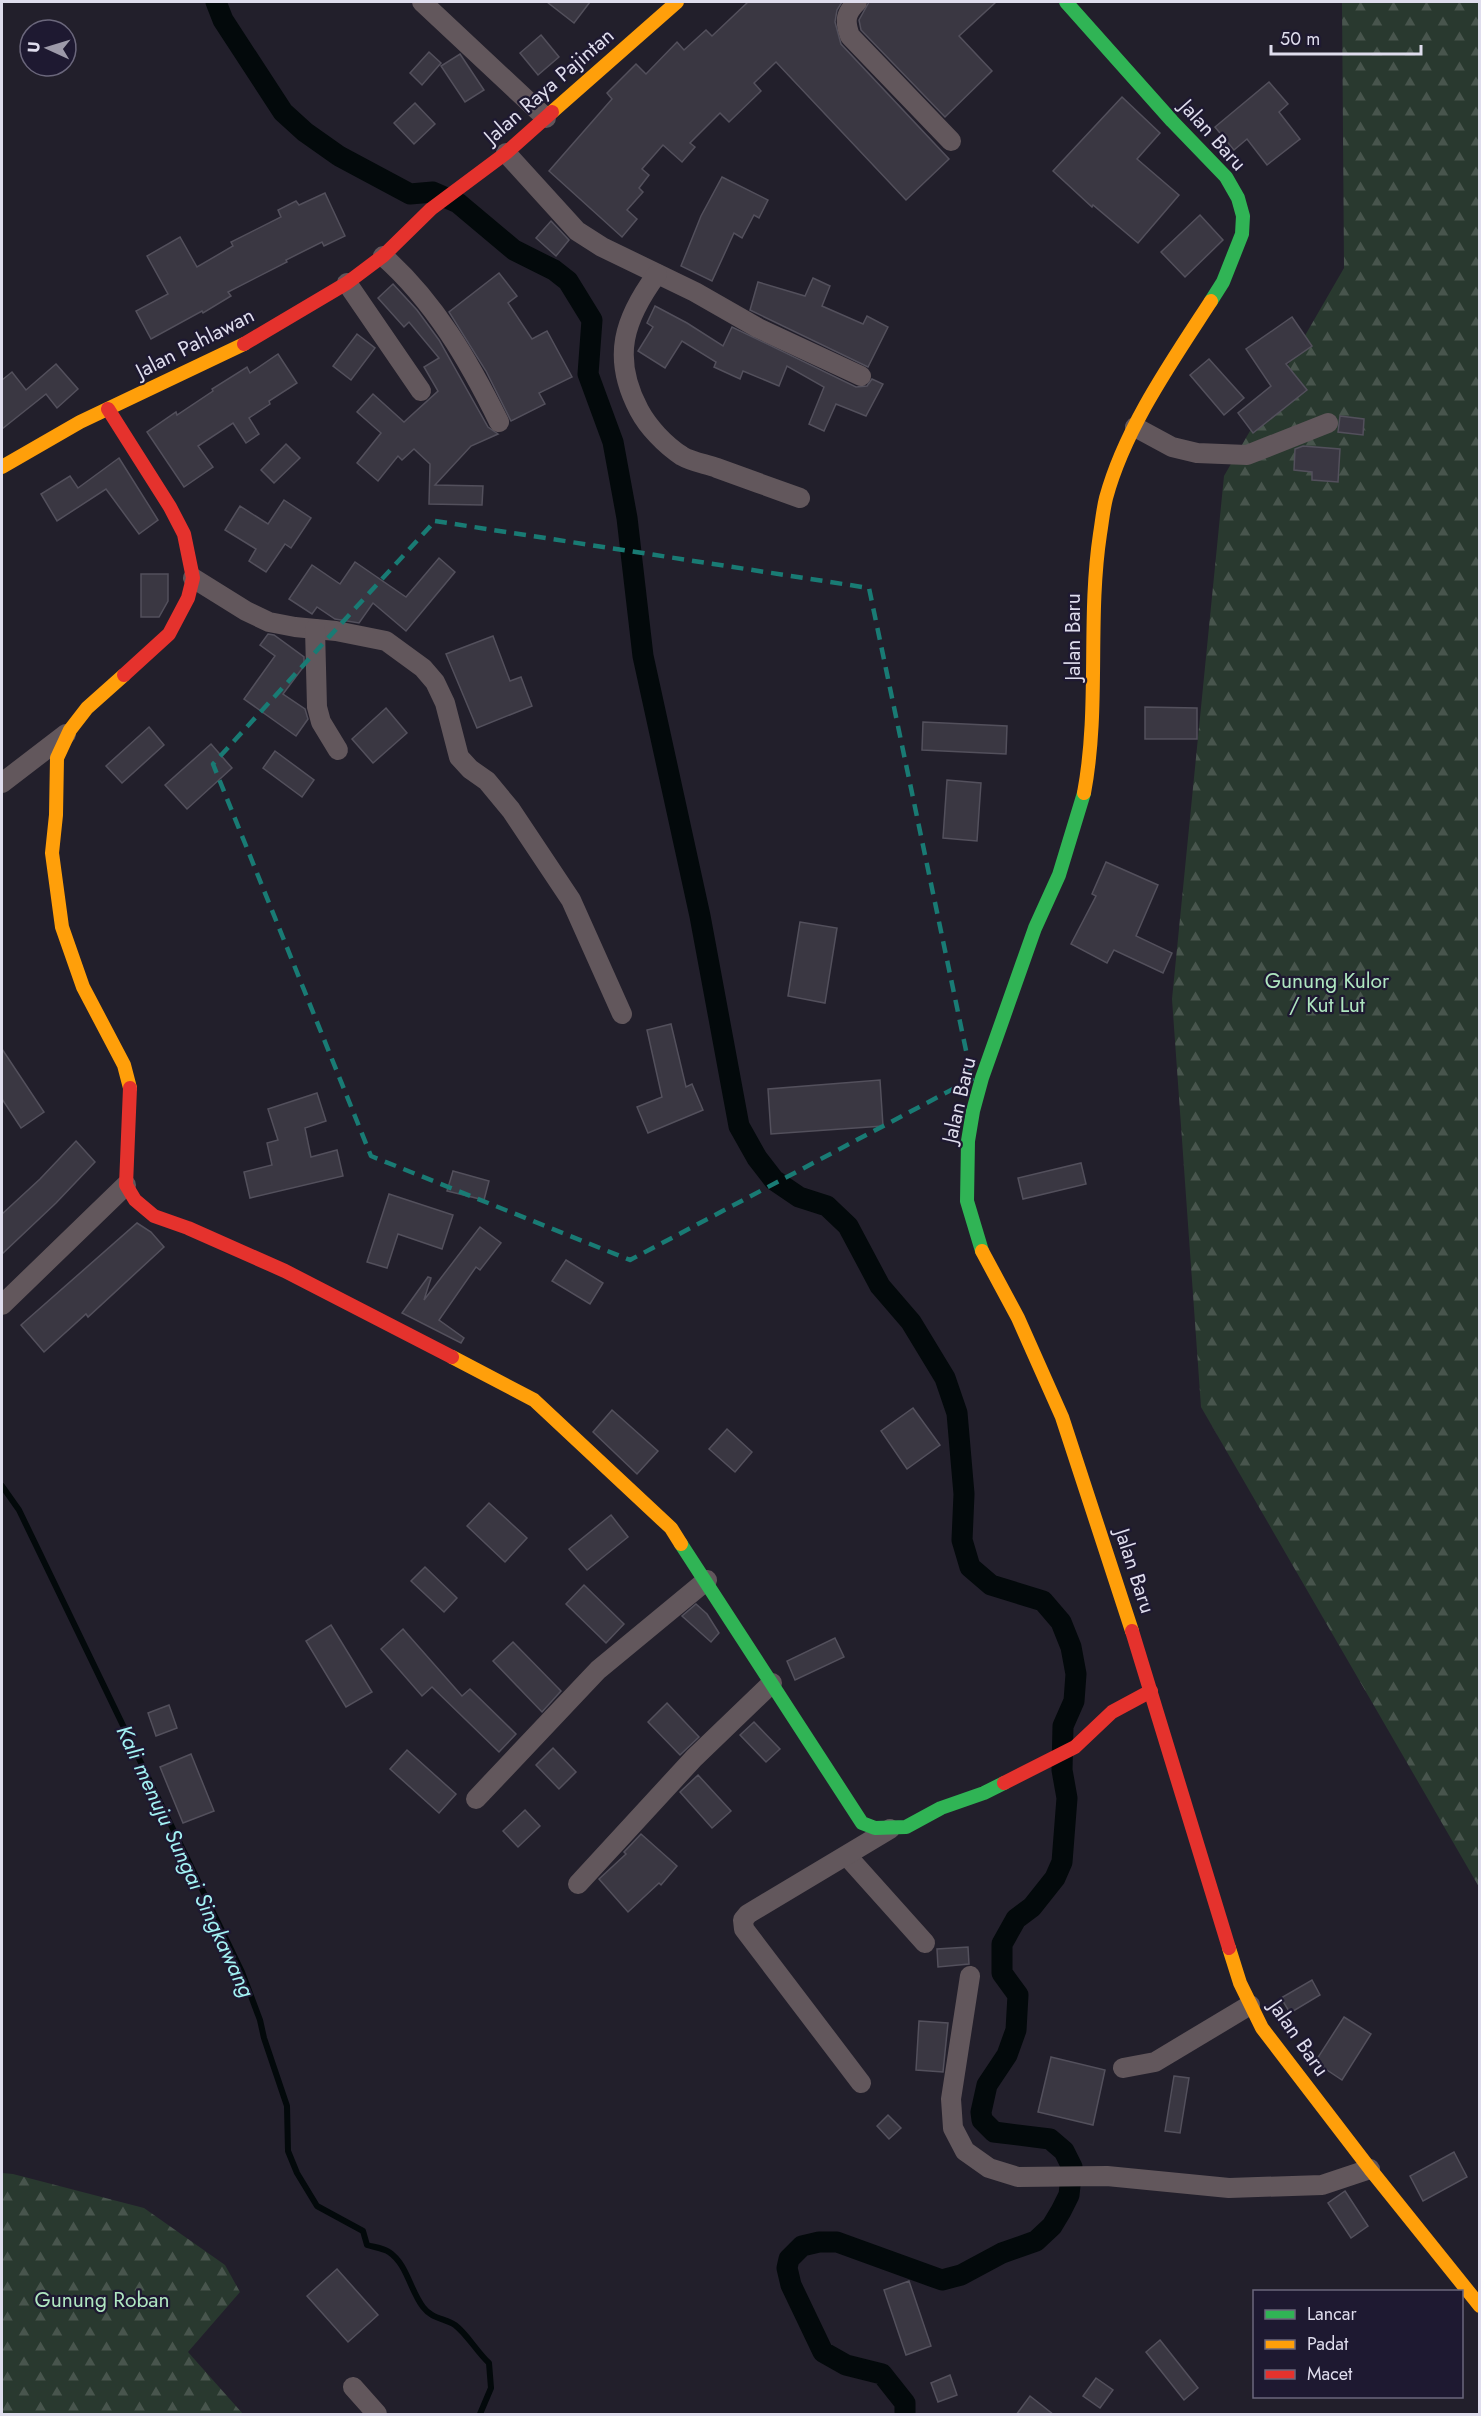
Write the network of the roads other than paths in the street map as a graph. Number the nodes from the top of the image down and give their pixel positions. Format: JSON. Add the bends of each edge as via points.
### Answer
{"nodes":[{"id":1,"x":422,"y":2,"type":"edge"},
{"id":2,"x":677,"y":2,"type":"edge"},
{"id":3,"x":857,"y":2,"type":"edge"},
{"id":4,"x":1066,"y":2,"type":"edge"},
{"id":5,"x":546,"y":118,"type":"junction"},
{"id":6,"x":951,"y":141,"type":"dead end"},
{"id":7,"x":506,"y":153,"type":"junction"},
{"id":8,"x":397,"y":241,"type":"joint"},
{"id":9,"x":382,"y":256,"type":"junction"},
{"id":10,"x":657,"y":274,"type":"junction"},
{"id":11,"x":346,"y":283,"type":"junction"},
{"id":12,"x":861,"y":376,"type":"dead end"},
{"id":13,"x":421,"y":391,"type":"dead end"},
{"id":14,"x":108,"y":409,"type":"junction"},
{"id":15,"x":499,"y":422,"type":"dead end"},
{"id":16,"x":1328,"y":423,"type":"dead end"},
{"id":17,"x":1135,"y":427,"type":"junction"},
{"id":18,"x":2,"y":467,"type":"edge"},
{"id":19,"x":800,"y":498,"type":"dead end"},
{"id":20,"x":192,"y":578,"type":"junction"},
{"id":21,"x":315,"y":629,"type":"junction"},
{"id":22,"x":70,"y":730,"type":"junction"},
{"id":23,"x":338,"y":750,"type":"dead end"},
{"id":24,"x":2,"y":783,"type":"edge"},
{"id":25,"x":622,"y":1014,"type":"dead end"},
{"id":26,"x":126,"y":1185,"type":"junction"},
{"id":27,"x":2,"y":1305,"type":"edge"},
{"id":28,"x":707,"y":1580,"type":"junction"},
{"id":29,"x":772,"y":1683,"type":"junction"},
{"id":30,"x":1151,"y":1691,"type":"junction"},
{"id":31,"x":476,"y":1799,"type":"dead end"},
{"id":32,"x":891,"y":1829,"type":"junction"},
{"id":33,"x":847,"y":1856,"type":"junction"},
{"id":34,"x":578,"y":1884,"type":"dead end"},
{"id":35,"x":925,"y":1943,"type":"dead end"},
{"id":36,"x":970,"y":1976,"type":"dead end"},
{"id":37,"x":1250,"y":2005,"type":"junction"},
{"id":38,"x":1123,"y":2068,"type":"dead end"},
{"id":39,"x":861,"y":2083,"type":"dead end"},
{"id":40,"x":1370,"y":2169,"type":"junction"},
{"id":41,"x":1479,"y":2306,"type":"edge"},
{"id":42,"x":353,"y":2387,"type":"dead end"},
{"id":43,"x":377,"y":2415,"type":"edge"}],
"edges":[{"from":1,"to":5,"type":"street"},
{"from":2,"to":5,"type":"street","name":"Jalan Raya Pajintan"},
{"from":3,"to":6,"type":"street","via":[[847,13],[850,36]]},
{"from":4,"to":17,"type":"street","name":"Jalan Baru","via":[[1226,177],[1243,216],[1242,234],[1230,269]]},
{"from":5,"to":7,"type":"street","name":"Jalan Raya Pajintan"},
{"from":7,"to":8,"type":"street","name":"Jalan Raya Pajintan","via":[[431,209]]},
{"from":7,"to":10,"type":"street","via":[[577,231]]},
{"from":8,"to":9,"type":"street","name":"Jalan Pahlawan"},
{"from":9,"to":11,"type":"street","name":"Jalan Pahlawan"},
{"from":9,"to":15,"type":"street","via":[[427,302],[469,365]]},
{"from":10,"to":12,"type":"street","via":[[758,328]]},
{"from":10,"to":19,"type":"street","via":[[632,315],[623,366],[628,389],[647,426],[683,456]]},
{"from":11,"to":13,"type":"street"},
{"from":11,"to":14,"type":"street","name":"Jalan Pahlawan","via":[[235,349]]},
{"from":14,"to":18,"type":"street","name":"Jalan Pahlawan"},
{"from":14,"to":20,"type":"street","via":[[180,525]]},
{"from":16,"to":17,"type":"street","via":[[1247,455],[1197,453],[1172,447]]},
{"from":17,"to":30,"type":"street","name":"Jalan Baru","via":[[1106,498],[1096,562],[1092,622],[1094,696],[1082,806],[982,1078],[973,1111],[966,1174],[967,1201],[982,1251],[1018,1318],[1062,1417]]},
{"from":20,"to":21,"type":"street","via":[[268,622]]},
{"from":20,"to":22,"type":"street","via":[[188,598],[170,634],[87,708]]},
{"from":21,"to":23,"type":"street","via":[[317,707]]},
{"from":21,"to":25,"type":"street","via":[[386,641],[423,668],[435,682],[445,703],[459,757],[511,810],[571,900]]},
{"from":22,"to":24,"type":"street"},
{"from":22,"to":26,"type":"street","via":[[57,758],[51,853],[62,927],[83,987],[130,1084]]},
{"from":26,"to":27,"type":"street"},
{"from":26,"to":28,"type":"street","via":[[135,1200],[154,1216],[285,1271],[534,1400],[671,1528]]},
{"from":28,"to":29,"type":"street"},
{"from":28,"to":31,"type":"street","via":[[598,1670]]},
{"from":29,"to":32,"type":"street","via":[[862,1822]]},
{"from":29,"to":34,"type":"street","via":[[694,1758]]},
{"from":30,"to":32,"type":"street","via":[[1112,1712],[1075,1748],[1053,1760],[906,1827]]},
{"from":30,"to":37,"type":"street","name":"Jalan Baru"},
{"from":32,"to":33,"type":"street"},
{"from":33,"to":35,"type":"street"},
{"from":33,"to":39,"type":"street","via":[[743,1920],[744,1929]]},
{"from":36,"to":40,"type":"street","via":[[951,2099],[953,2128],[965,2151],[989,2168],[1018,2177],[1107,2176],[1229,2188],[1322,2185]]},
{"from":37,"to":38,"type":"street","via":[[1155,2062]]},
{"from":37,"to":40,"type":"street","name":"Jalan Baru","via":[[1262,2028]]},
{"from":40,"to":41,"type":"street","name":"Jalan Baru"},
{"from":42,"to":43,"type":"street"}]}
